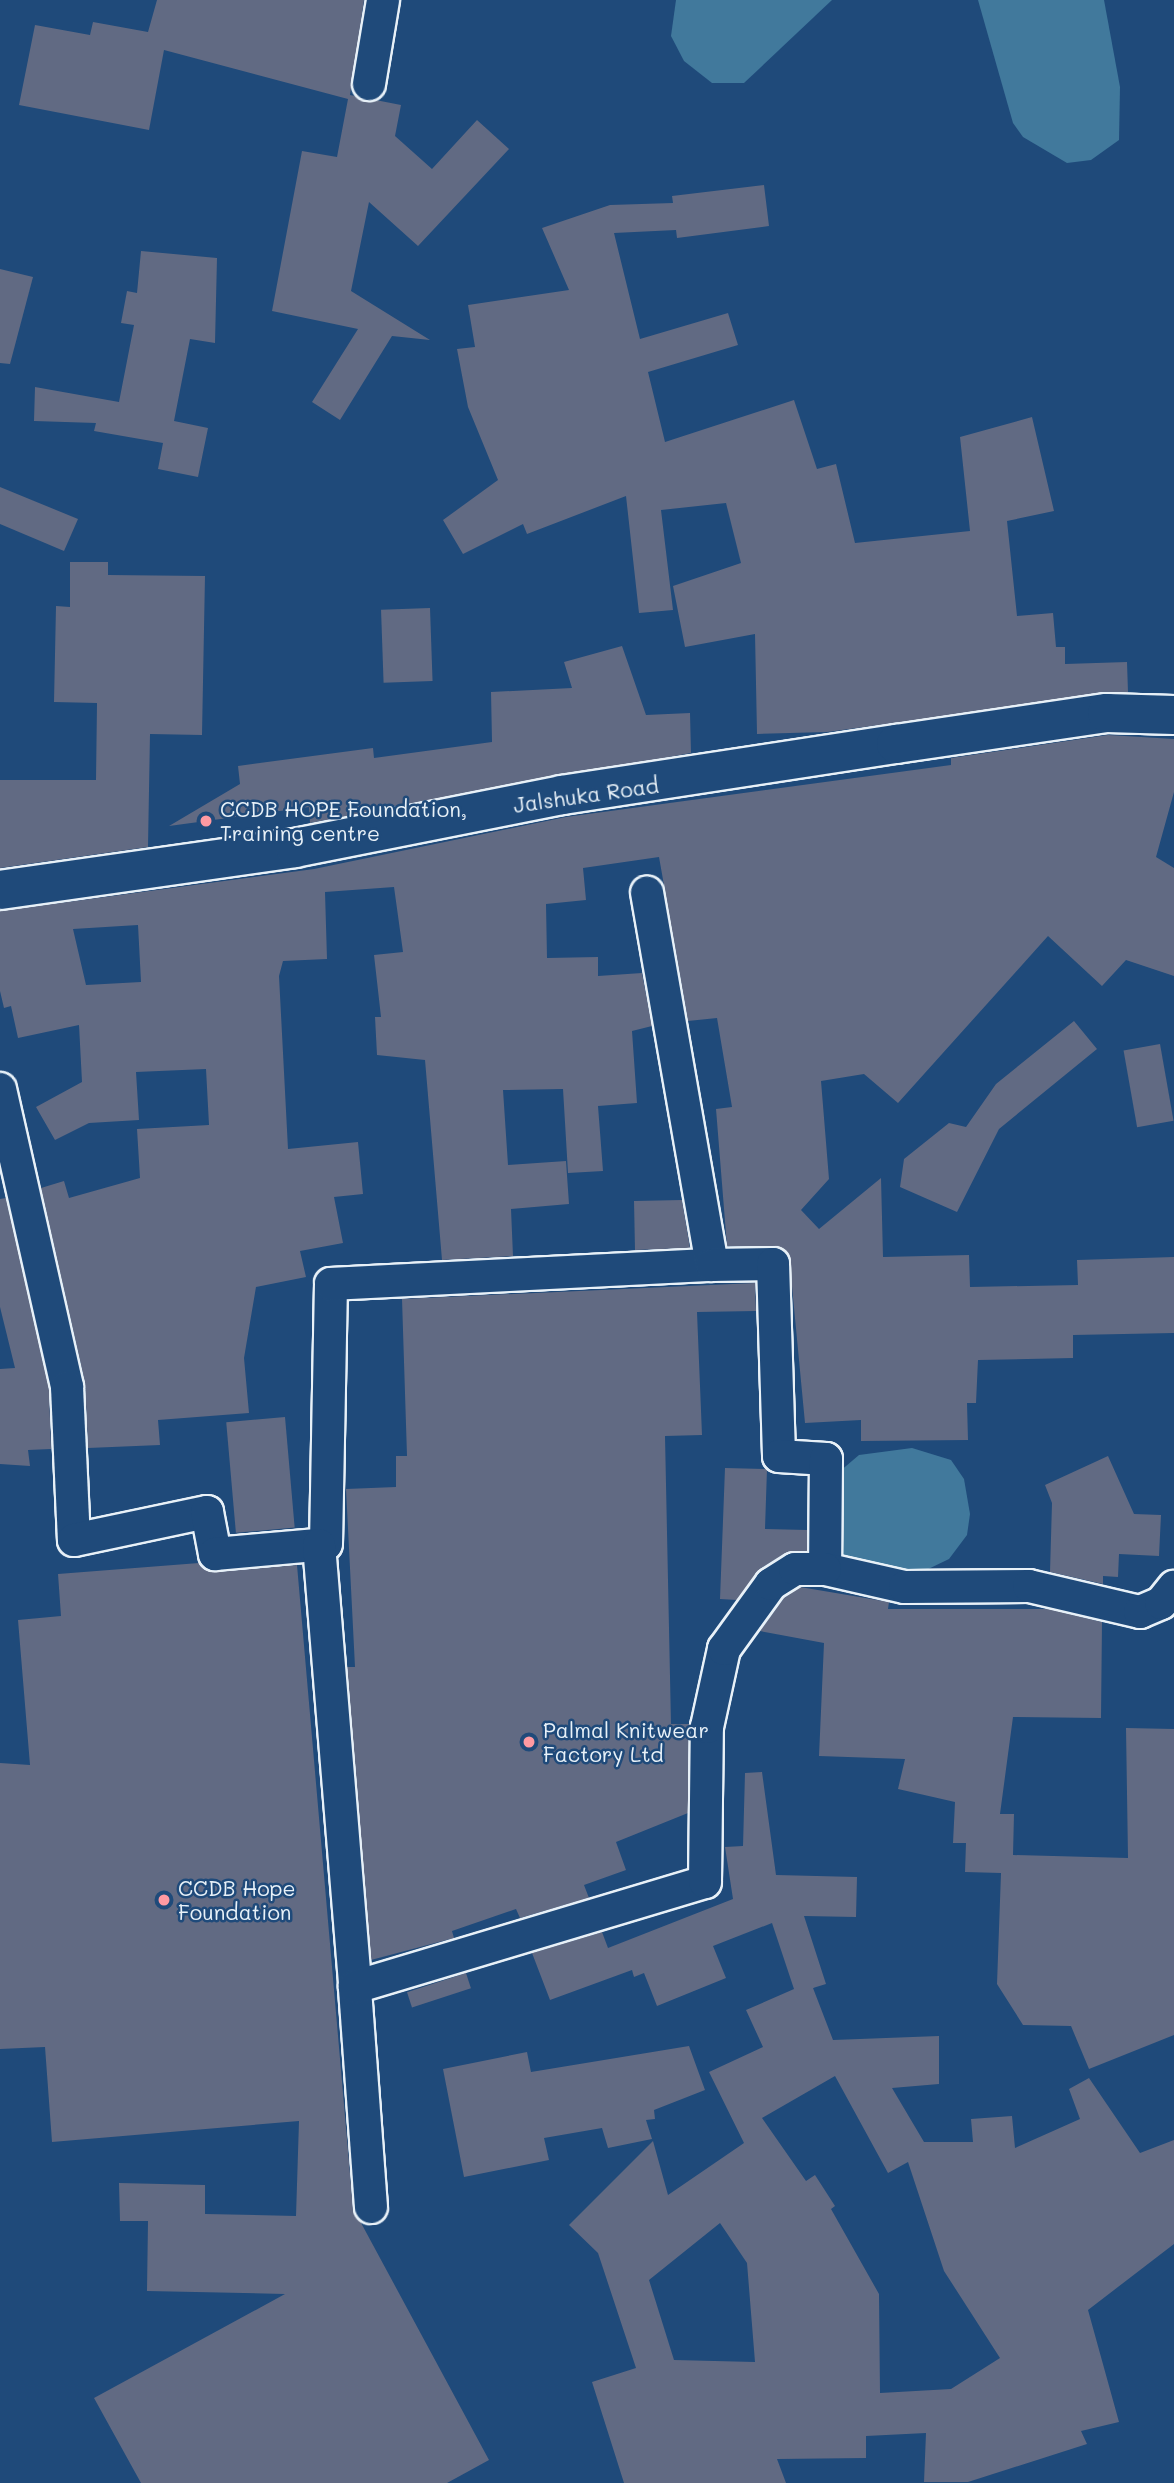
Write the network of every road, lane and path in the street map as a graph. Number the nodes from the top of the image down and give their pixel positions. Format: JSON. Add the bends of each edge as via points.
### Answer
{"nodes":[{"id":1,"x":383,"y":0,"type":"edge"},
{"id":2,"x":369,"y":84,"type":"dead end"},
{"id":3,"x":1174,"y":715,"type":"edge"},
{"id":4,"x":0,"y":890,"type":"edge"},
{"id":5,"x":647,"y":893,"type":"dead end"},
{"id":6,"x":0,"y":1089,"type":"edge"},
{"id":7,"x":712,"y":1265,"type":"junction"},
{"id":8,"x":319,"y":1545,"type":"junction"},
{"id":9,"x":825,"y":1569,"type":"junction"},
{"id":10,"x":1174,"y":1587,"type":"edge"},
{"id":11,"x":355,"y":1987,"type":"junction"},
{"id":12,"x":371,"y":2207,"type":"dead end"}],
"edges":[{"from":1,"to":2,"type":"street"},
{"from":3,"to":4,"type":"street","name":"Jalshuka Road","via":[[1107,713],[896,744],[562,795],[295,848]]},
{"from":5,"to":7,"type":"street"},
{"from":6,"to":8,"type":"street","via":[[67,1388],[74,1540],[207,1512],[215,1555]]},
{"from":7,"to":8,"type":"street","via":[[331,1284],[326,1544]]},
{"from":7,"to":9,"type":"street","via":[[773,1264],[779,1456],[826,1459]]},
{"from":8,"to":11,"type":"street"},
{"from":9,"to":10,"type":"street","via":[[905,1587],[1029,1586],[1140,1612],[1161,1603]]},
{"from":9,"to":11,"type":"street","via":[[795,1569],[771,1584],[724,1650],[707,1727],[705,1882]]},
{"from":11,"to":12,"type":"street"}]}
